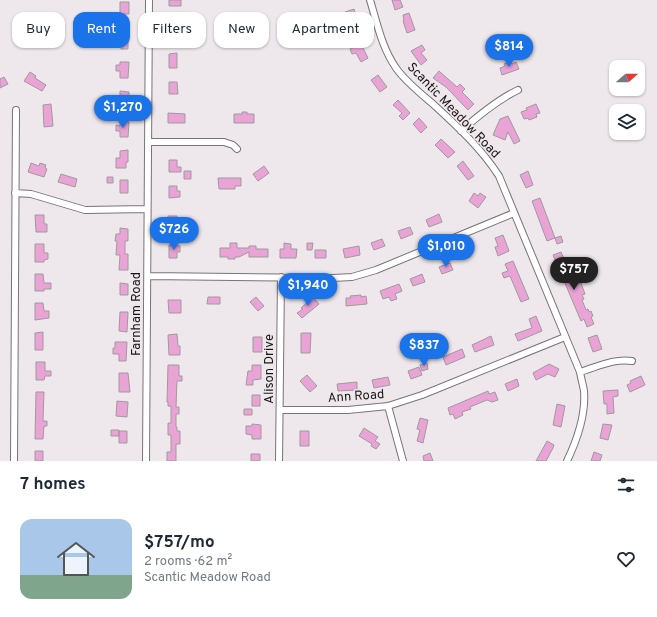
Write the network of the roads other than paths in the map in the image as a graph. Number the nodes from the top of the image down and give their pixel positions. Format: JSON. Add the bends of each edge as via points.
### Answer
{"nodes":[{"id":1,"x":149,"y":0,"type":"edge"},
{"id":2,"x":370,"y":0,"type":"edge"},
{"id":3,"x":518,"y":90,"type":"dead end"},
{"id":4,"x":16,"y":110,"type":"dead end"},
{"id":5,"x":461,"y":130,"type":"junction"},
{"id":6,"x":149,"y":142,"type":"junction"},
{"id":7,"x":237,"y":149,"type":"dead end"},
{"id":8,"x":15,"y":193,"type":"junction"},
{"id":9,"x":147,"y":209,"type":"junction"},
{"id":10,"x":514,"y":213,"type":"junction"},
{"id":11,"x":148,"y":276,"type":"junction"},
{"id":12,"x":281,"y":277,"type":"junction"},
{"id":13,"x":565,"y":337,"type":"junction"},
{"id":14,"x":632,"y":361,"type":"dead end"},
{"id":15,"x":580,"y":372,"type":"junction"},
{"id":16,"x":388,"y":406,"type":"junction"},
{"id":17,"x":280,"y":410,"type":"junction"},
{"id":18,"x":14,"y":461,"type":"edge"},
{"id":19,"x":146,"y":461,"type":"edge"},
{"id":20,"x":279,"y":461,"type":"edge"},
{"id":21,"x":403,"y":461,"type":"edge"},
{"id":22,"x":567,"y":461,"type":"edge"}],
"edges":[{"from":1,"to":6,"type":"street","name":"Farnham Road"},
{"from":2,"to":5,"type":"street","name":"Scantic Meadow Road","via":[[385,50],[396,68]]},
{"from":3,"to":5,"type":"street","via":[[505,96]]},
{"from":4,"to":8,"type":"street"},
{"from":5,"to":10,"type":"street","name":"Scantic Meadow Road","via":[[499,176]]},
{"from":6,"to":7,"type":"street","via":[[224,142]]},
{"from":6,"to":9,"type":"street","name":"Farnham Road"},
{"from":8,"to":9,"type":"street","via":[[31,194],[85,210]]},
{"from":8,"to":18,"type":"street"},
{"from":9,"to":11,"type":"street","name":"Farnham Road"},
{"from":10,"to":12,"type":"street","via":[[352,277]]},
{"from":10,"to":13,"type":"street","name":"Scantic Meadow Road"},
{"from":11,"to":12,"type":"street"},
{"from":11,"to":19,"type":"street","name":"Farnham Road"},
{"from":12,"to":17,"type":"street","name":"Alison Drive"},
{"from":13,"to":15,"type":"street","name":"Scantic Meadow Road"},
{"from":13,"to":16,"type":"street","name":"Ann Road","via":[[422,395]]},
{"from":14,"to":15,"type":"street","via":[[614,361]]},
{"from":15,"to":22,"type":"street","name":"Scantic Meadow Road","via":[[584,391],[582,412],[576,444]]},
{"from":16,"to":17,"type":"street","name":"Ann Road","via":[[348,410]]},
{"from":16,"to":21,"type":"street"},
{"from":17,"to":20,"type":"street","name":"Alison Drive"}]}
